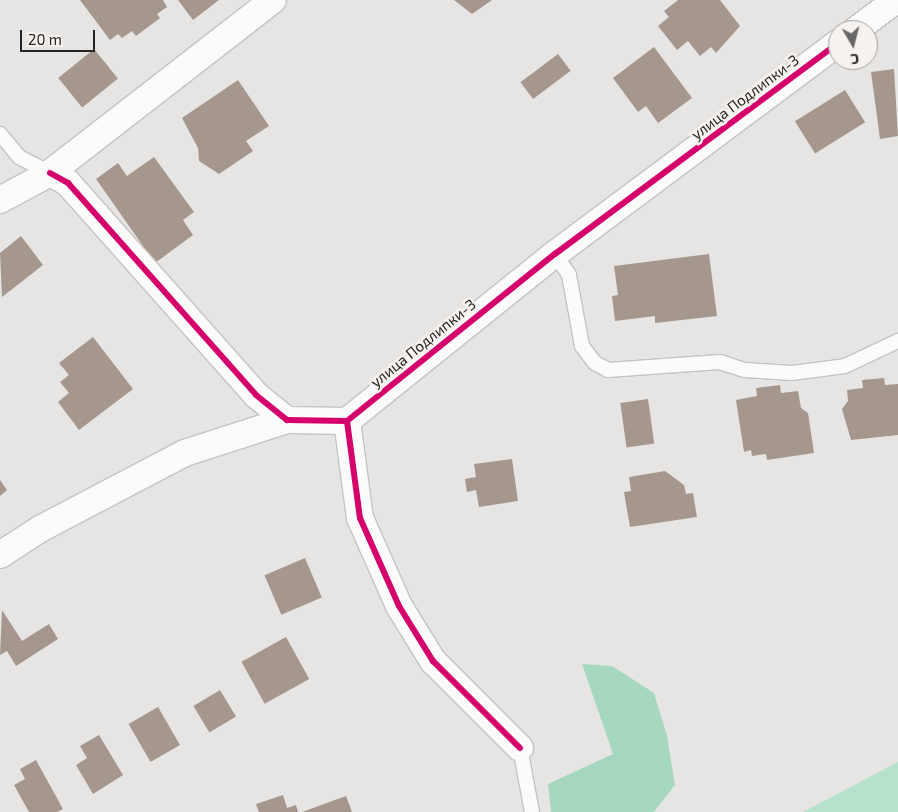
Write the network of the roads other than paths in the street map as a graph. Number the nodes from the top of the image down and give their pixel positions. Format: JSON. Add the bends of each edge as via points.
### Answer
{"nodes":[{"id":1,"x":273,"y":0,"type":"edge"},
{"id":2,"x":896,"y":0,"type":"edge"},
{"id":3,"x":869,"y":20,"type":"edge"},
{"id":4,"x":828,"y":50,"type":"edge"},
{"id":5,"x":0,"y":134,"type":"edge"},
{"id":6,"x":50,"y":173,"type":"junction"},
{"id":7,"x":0,"y":200,"type":"edge"},
{"id":8,"x":555,"y":254,"type":"junction"},
{"id":9,"x":898,"y":341,"type":"edge"},
{"id":10,"x":287,"y":420,"type":"junction"},
{"id":11,"x":347,"y":421,"type":"junction"},
{"id":12,"x":0,"y":555,"type":"edge"},
{"id":13,"x":520,"y":748,"type":"joint"},
{"id":14,"x":532,"y":812,"type":"edge"}],
"edges":[{"from":1,"to":6,"type":"street"},
{"from":2,"to":3,"type":"street"},
{"from":4,"to":8,"type":"street","name":"улица Подлипки-3"},
{"from":5,"to":6,"type":"lane","via":[[19,157]]},
{"from":6,"to":7,"type":"street"},
{"from":6,"to":10,"type":"street","via":[[68,183],[256,395]]},
{"from":8,"to":9,"type":"lane","via":[[569,275],[582,346],[595,363],[608,370],[720,362],[745,370],[792,373],[845,366]]},
{"from":8,"to":11,"type":"street","name":"улица Подлипки-3"},
{"from":10,"to":11,"type":"street"},
{"from":10,"to":12,"type":"street","via":[[185,453],[40,529]]},
{"from":11,"to":13,"type":"street","via":[[360,518],[399,606],[433,661]]},
{"from":13,"to":14,"type":"lane"}]}
